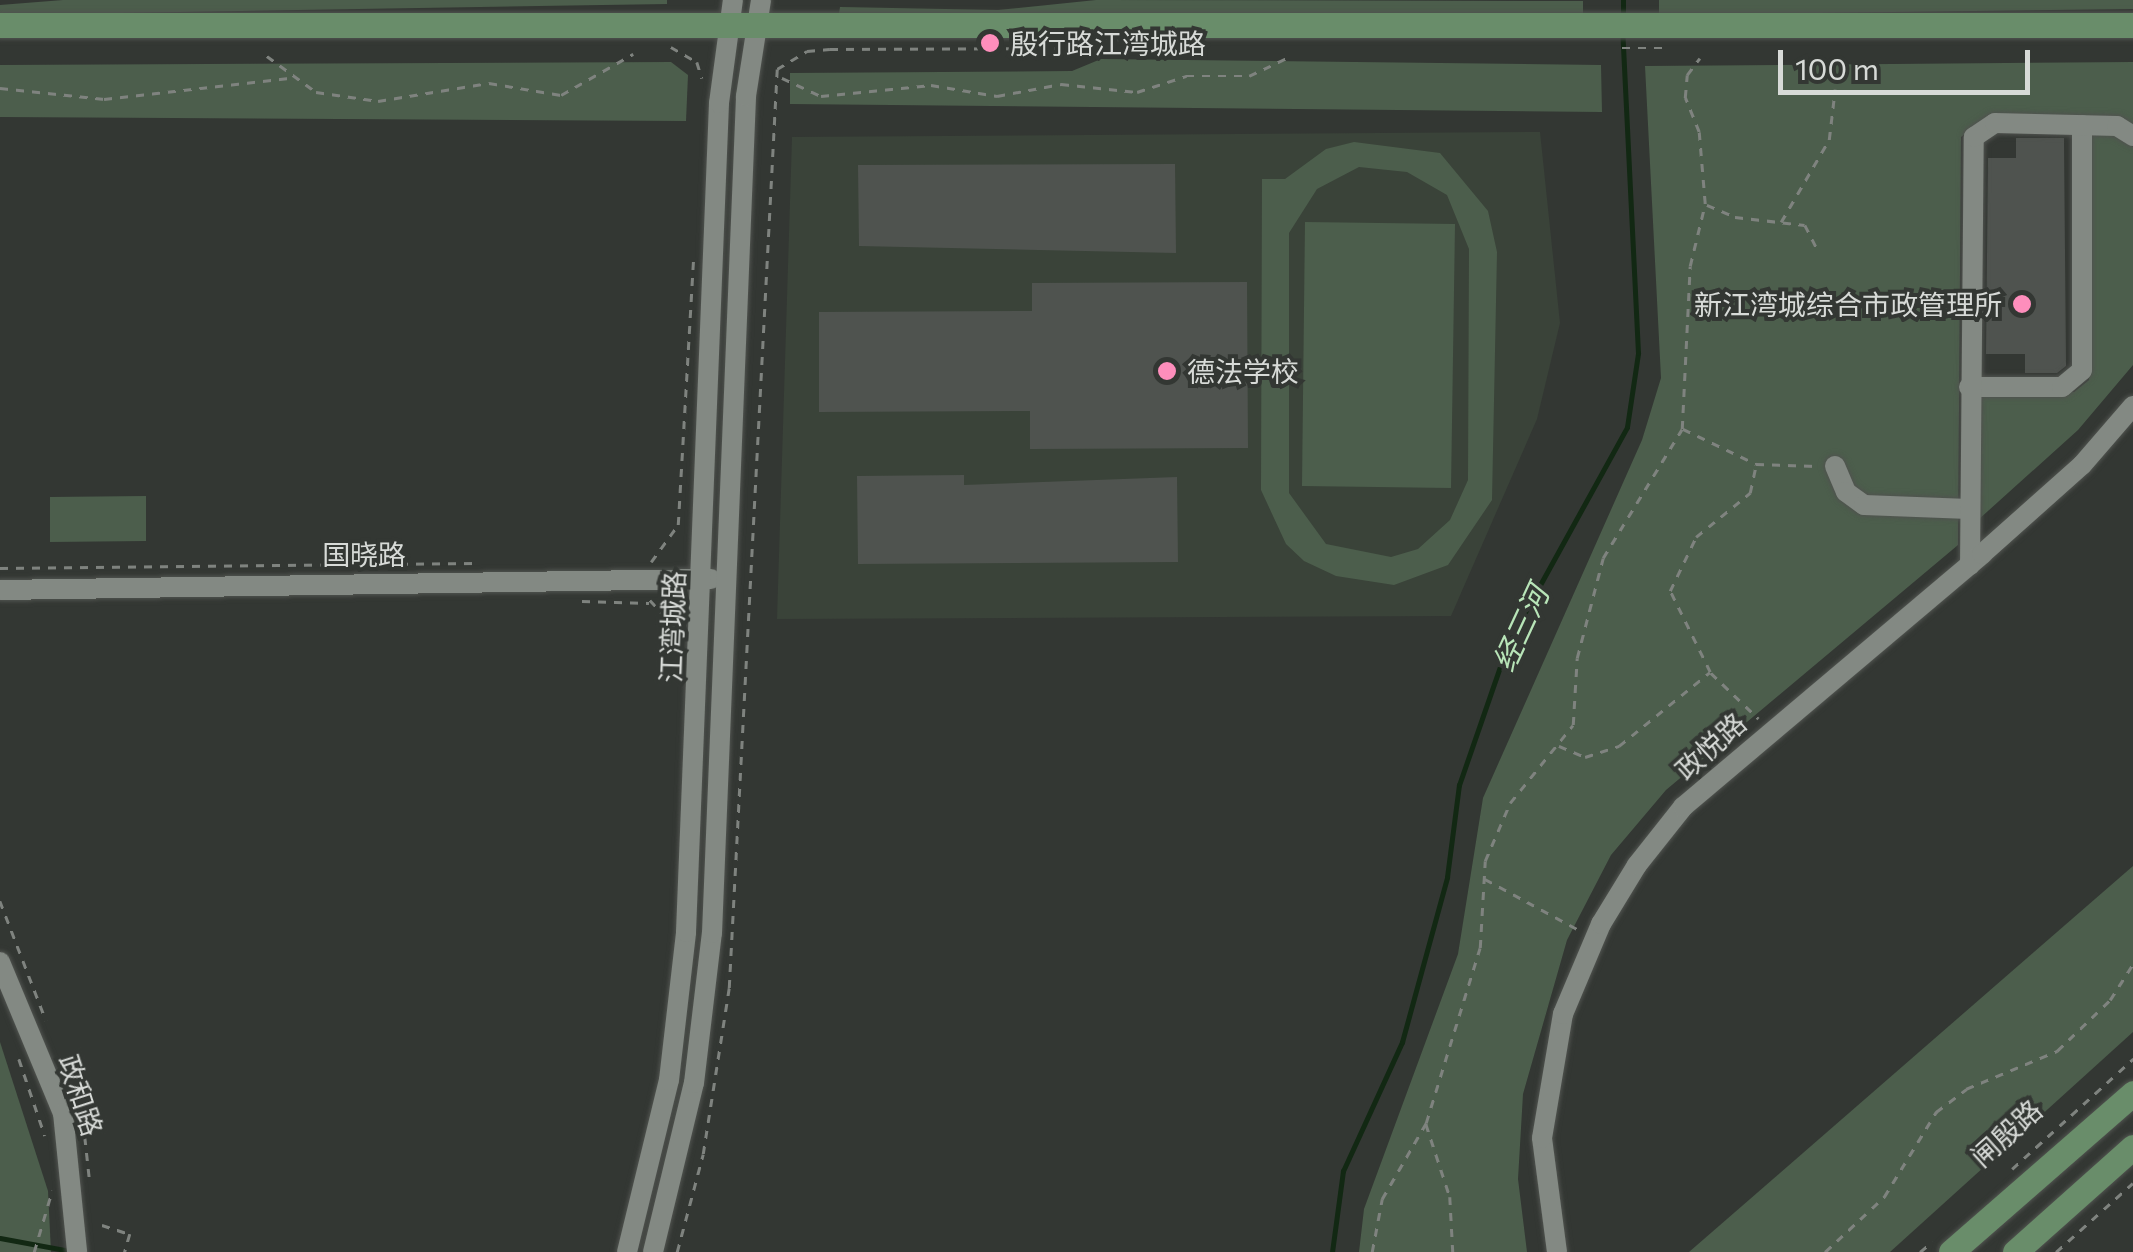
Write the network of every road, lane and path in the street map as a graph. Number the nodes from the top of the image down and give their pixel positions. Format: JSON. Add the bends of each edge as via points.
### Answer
{"nodes":[{"id":1,"x":731,"y":10,"type":"edge"},
{"id":2,"x":759,"y":11,"type":"edge"},
{"id":3,"x":0,"y":25,"type":"edge"},
{"id":4,"x":2133,"y":25,"type":"edge"},
{"id":5,"x":830,"y":48,"type":"dead end"},
{"id":6,"x":633,"y":54,"type":"dead end"},
{"id":7,"x":689,"y":55,"type":"dead end"},
{"id":8,"x":267,"y":56,"type":"dead end"},
{"id":9,"x":1291,"y":56,"type":"dead end"},
{"id":10,"x":1700,"y":58,"type":"dead end"},
{"id":11,"x":291,"y":78,"type":"junction"},
{"id":12,"x":782,"y":78,"type":"dead end"},
{"id":13,"x":703,"y":84,"type":"dead end"},
{"id":14,"x":0,"y":88,"type":"edge"},
{"id":15,"x":1835,"y":89,"type":"dead end"},
{"id":16,"x":2082,"y":125,"type":"junction"},
{"id":17,"x":2133,"y":136,"type":"edge"},
{"id":18,"x":1705,"y":204,"type":"junction"},
{"id":19,"x":1781,"y":222,"type":"junction"},
{"id":20,"x":1817,"y":250,"type":"dead end"},
{"id":21,"x":693,"y":254,"type":"dead end"},
{"id":22,"x":1969,"y":387,"type":"junction"},
{"id":23,"x":2133,"y":406,"type":"edge"},
{"id":24,"x":1682,"y":428,"type":"junction"},
{"id":25,"x":1756,"y":464,"type":"junction"},
{"id":26,"x":1835,"y":466,"type":"joint"},
{"id":27,"x":1969,"y":508,"type":"junction"},
{"id":28,"x":482,"y":562,"type":"dead end"},
{"id":29,"x":1970,"y":564,"type":"junction"},
{"id":30,"x":648,"y":566,"type":"junction"},
{"id":31,"x":0,"y":568,"type":"edge"},
{"id":32,"x":702,"y":578,"type":"junction"},
{"id":33,"x":728,"y":579,"type":"junction"},
{"id":34,"x":0,"y":590,"type":"edge"},
{"id":35,"x":681,"y":642,"type":"dead end"},
{"id":36,"x":1710,"y":672,"type":"junction"},
{"id":37,"x":1769,"y":730,"type":"junction"},
{"id":38,"x":1558,"y":745,"type":"junction"},
{"id":39,"x":1484,"y":878,"type":"junction"},
{"id":40,"x":0,"y":900,"type":"edge"},
{"id":41,"x":1595,"y":939,"type":"junction"},
{"id":42,"x":0,"y":962,"type":"edge"},
{"id":43,"x":2133,"y":964,"type":"edge"},
{"id":44,"x":34,"y":982,"type":"dead end"},
{"id":45,"x":12,"y":1042,"type":"dead end"},
{"id":46,"x":2133,"y":1060,"type":"edge"},
{"id":47,"x":2133,"y":1093,"type":"edge"},
{"id":48,"x":1426,"y":1123,"type":"junction"},
{"id":49,"x":2133,"y":1147,"type":"edge"},
{"id":50,"x":51,"y":1153,"type":"dead end"},
{"id":51,"x":2005,"y":1175,"type":"dead end"},
{"id":52,"x":2133,"y":1183,"type":"edge"},
{"id":53,"x":53,"y":1187,"type":"dead end"},
{"id":54,"x":102,"y":1224,"type":"dead end"},
{"id":55,"x":1943,"y":1246,"type":"edge"},
{"id":56,"x":34,"y":1252,"type":"edge"},
{"id":57,"x":77,"y":1252,"type":"edge"},
{"id":58,"x":125,"y":1252,"type":"edge"},
{"id":59,"x":627,"y":1252,"type":"edge"},
{"id":60,"x":654,"y":1252,"type":"edge"},
{"id":61,"x":677,"y":1252,"type":"edge"},
{"id":62,"x":1372,"y":1252,"type":"edge"},
{"id":63,"x":1453,"y":1252,"type":"edge"},
{"id":64,"x":1558,"y":1252,"type":"edge"},
{"id":65,"x":1825,"y":1252,"type":"edge"},
{"id":66,"x":1920,"y":1252,"type":"edge"},
{"id":67,"x":2015,"y":1252,"type":"edge"},
{"id":68,"x":2056,"y":1252,"type":"edge"}],
"edges":[{"from":1,"to":2,"type":"main road"},
{"from":1,"to":3,"type":"main road"},
{"from":1,"to":32,"type":"street","name":"江湾城路","via":[[718,103]]},
{"from":2,"to":4,"type":"main road","via":[[1580,26]]},
{"from":2,"to":33,"type":"street","name":"江湾城路","via":[[746,96]]},
{"from":5,"to":61,"type":"path","via":[[794,56],[771,88],[729,988],[706,1139]]},
{"from":6,"to":11,"type":"path","via":[[607,74],[544,97],[489,83],[378,101],[316,92]]},
{"from":7,"to":13,"type":"path"},
{"from":8,"to":11,"type":"path"},
{"from":9,"to":12,"type":"path","via":[[1248,76],[1186,76],[1136,92],[1061,84],[996,96],[931,85],[821,96]]},
{"from":10,"to":18,"type":"path","via":[[1687,74],[1685,98],[1699,132]]},
{"from":11,"to":14,"type":"path","via":[[104,99]]},
{"from":15,"to":19,"type":"path","via":[[1829,140]]},
{"from":16,"to":17,"type":"street","via":[[2117,126]]},
{"from":16,"to":22,"type":"street","via":[[1995,123],[1974,138]]},
{"from":16,"to":22,"type":"street","via":[[2082,370],[2062,387]]},
{"from":18,"to":19,"type":"path"},
{"from":18,"to":24,"type":"path","via":[[1690,266]]},
{"from":19,"to":20,"type":"path","via":[[1805,225]]},
{"from":21,"to":30,"type":"path","via":[[678,525]]},
{"from":22,"to":27,"type":"street"},
{"from":23,"to":29,"type":"street","name":"政悦路","via":[[2082,464]]},
{"from":24,"to":25,"type":"path"},
{"from":24,"to":38,"type":"path","via":[[1603,558],[1577,658],[1573,725]]},
{"from":25,"to":26,"type":"path"},
{"from":25,"to":36,"type":"path","via":[[1750,492],[1696,537],[1670,591]]},
{"from":26,"to":27,"type":"street","via":[[1846,492],[1864,504]]},
{"from":27,"to":29,"type":"street"},
{"from":28,"to":31,"type":"path"},
{"from":29,"to":37,"type":"street","name":"政悦路"},
{"from":30,"to":32,"type":"street","name":"国晓路"},
{"from":30,"to":34,"type":"street","name":"国晓路"},
{"from":30,"to":35,"type":"path","via":[[650,603],[671,616]]},
{"from":32,"to":33,"type":"street","name":"国晓路"},
{"from":32,"to":59,"type":"street","name":"江湾城路","via":[[676,1033]]},
{"from":33,"to":60,"type":"street","name":"江湾城路","via":[[703,1018]]},
{"from":36,"to":37,"type":"path"},
{"from":36,"to":38,"type":"path","via":[[1619,746],[1584,757]]},
{"from":37,"to":41,"type":"street","name":"政悦路","via":[[1683,808]]},
{"from":38,"to":39,"type":"path","via":[[1510,803]]},
{"from":39,"to":41,"type":"path"},
{"from":39,"to":48,"type":"path","via":[[1480,948]]},
{"from":40,"to":44,"type":"path"},
{"from":41,"to":64,"type":"street","name":"政悦路","via":[[1564,1014],[1542,1138]]},
{"from":42,"to":57,"type":"street","name":"政和路","via":[[63,1113]]},
{"from":43,"to":65,"type":"path","via":[[2110,1000],[2057,1050],[1944,1104],[1884,1198]]},
{"from":45,"to":50,"type":"path"},
{"from":46,"to":51,"type":"path","name":"闸殷路"},
{"from":47,"to":55,"type":"main road","name":"闸殷路"},
{"from":48,"to":62,"type":"path","via":[[1382,1199]]},
{"from":48,"to":63,"type":"path","via":[[1450,1198]]},
{"from":49,"to":67,"type":"main road"},
{"from":52,"to":68,"type":"path"},
{"from":53,"to":56,"type":"path"},
{"from":54,"to":58,"type":"path","via":[[130,1234]]},
{"from":55,"to":66,"type":"path"}]}
